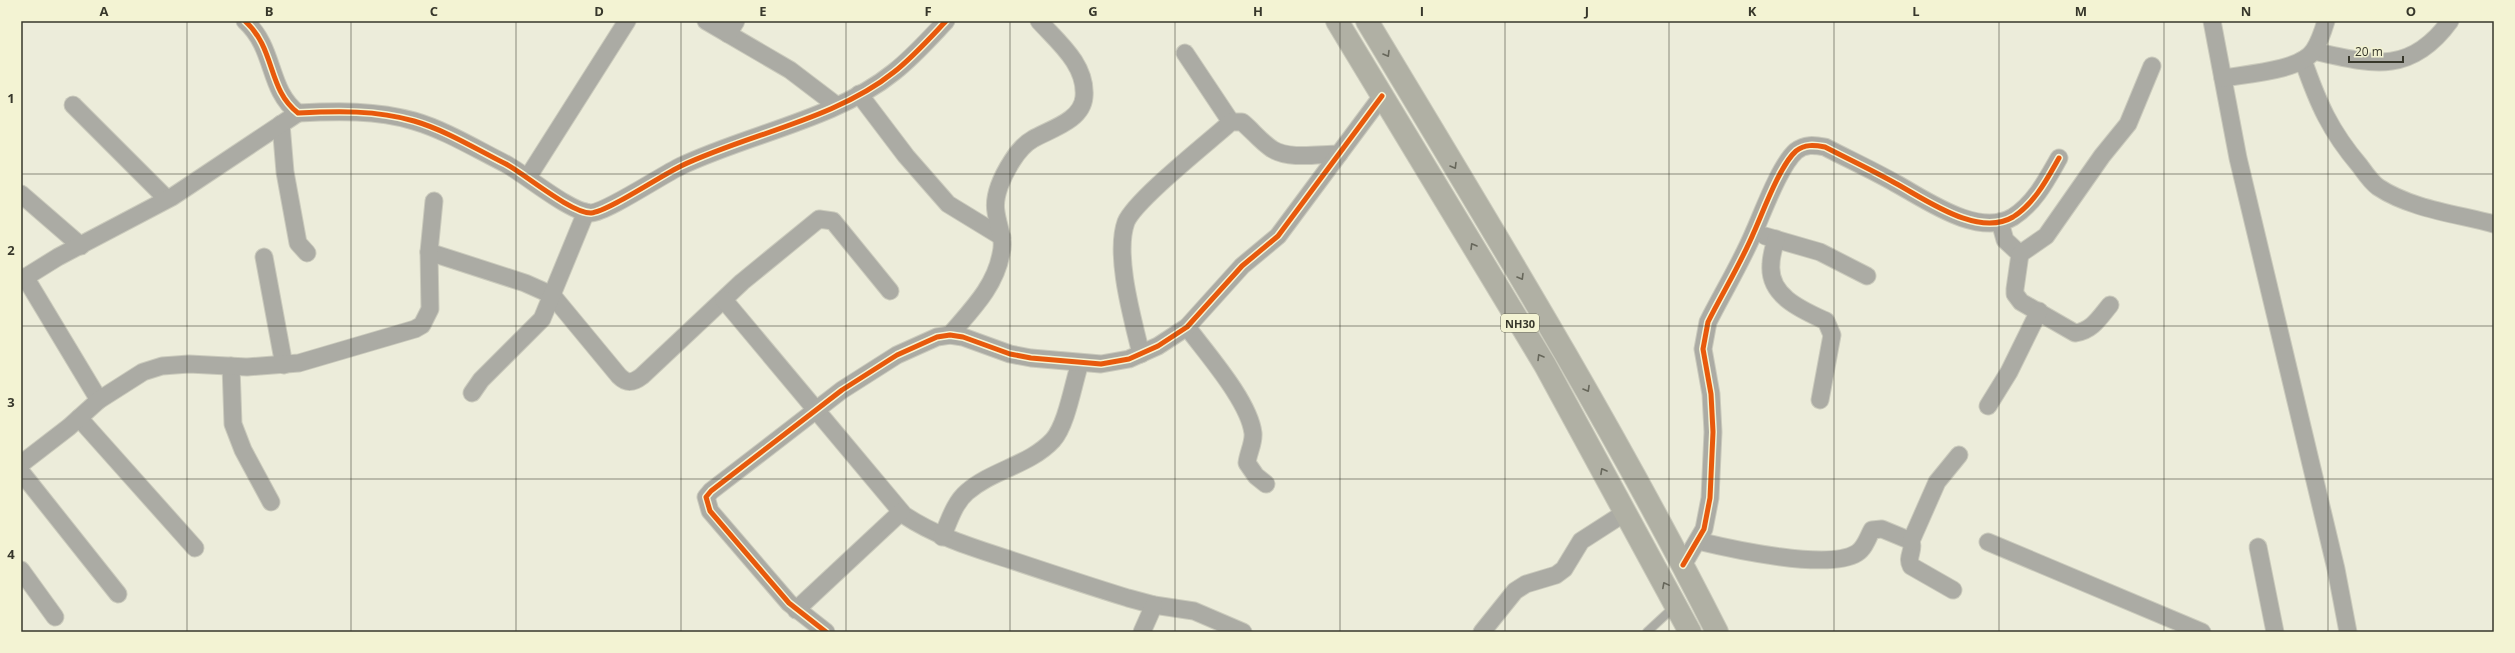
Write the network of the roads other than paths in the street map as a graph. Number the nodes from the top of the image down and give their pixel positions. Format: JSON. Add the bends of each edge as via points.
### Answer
{"nodes":[{"id":1,"x":246,"y":21,"type":"edge"},
{"id":2,"x":627,"y":21,"type":"edge"},
{"id":3,"x":706,"y":21,"type":"edge"},
{"id":4,"x":946,"y":21,"type":"edge"},
{"id":5,"x":1039,"y":21,"type":"edge"},
{"id":6,"x":1337,"y":21,"type":"edge"},
{"id":7,"x":1367,"y":21,"type":"edge"},
{"id":8,"x":2212,"y":21,"type":"edge"},
{"id":9,"x":2326,"y":21,"type":"edge"},
{"id":10,"x":2450,"y":21,"type":"edge"},
{"id":11,"x":732,"y":27,"type":"edge"},
{"id":12,"x":1185,"y":53,"type":"dead end"},
{"id":13,"x":2308,"y":56,"type":"junction"},
{"id":14,"x":2152,"y":66,"type":"dead end"},
{"id":15,"x":2223,"y":78,"type":"junction"},
{"id":16,"x":859,"y":94,"type":"junction"},
{"id":17,"x":1382,"y":96,"type":"junction"},
{"id":18,"x":73,"y":105,"type":"dead end"},
{"id":19,"x":836,"y":105,"type":"junction"},
{"id":20,"x":298,"y":112,"type":"junction"},
{"id":21,"x":1231,"y":122,"type":"junction"},
{"id":22,"x":281,"y":124,"type":"junction"},
{"id":23,"x":1339,"y":154,"type":"junction"},
{"id":24,"x":2059,"y":158,"type":"dead end"},
{"id":25,"x":528,"y":177,"type":"junction"},
{"id":26,"x":21,"y":194,"type":"edge"},
{"id":27,"x":167,"y":199,"type":"junction"},
{"id":28,"x":434,"y":200,"type":"dead end"},
{"id":29,"x":586,"y":212,"type":"junction"},
{"id":30,"x":2000,"y":222,"type":"junction"},
{"id":31,"x":2494,"y":224,"type":"edge"},
{"id":32,"x":1754,"y":233,"type":"junction"},
{"id":33,"x":1002,"y":236,"type":"junction"},
{"id":34,"x":1776,"y":239,"type":"junction"},
{"id":35,"x":81,"y":246,"type":"junction"},
{"id":36,"x":429,"y":252,"type":"junction"},
{"id":37,"x":307,"y":253,"type":"dead end"},
{"id":38,"x":2020,"y":254,"type":"junction"},
{"id":39,"x":264,"y":257,"type":"dead end"},
{"id":40,"x":1867,"y":276,"type":"dead end"},
{"id":41,"x":23,"y":279,"type":"edge"},
{"id":42,"x":890,"y":291,"type":"dead end"},
{"id":43,"x":552,"y":295,"type":"junction"},
{"id":44,"x":724,"y":300,"type":"junction"},
{"id":45,"x":2110,"y":305,"type":"dead end"},
{"id":46,"x":2039,"y":311,"type":"junction"},
{"id":47,"x":1187,"y":327,"type":"junction"},
{"id":48,"x":950,"y":335,"type":"junction"},
{"id":49,"x":1141,"y":354,"type":"junction"},
{"id":50,"x":1080,"y":363,"type":"junction"},
{"id":51,"x":284,"y":365,"type":"junction"},
{"id":52,"x":231,"y":366,"type":"junction"},
{"id":53,"x":472,"y":393,"type":"dead end"},
{"id":54,"x":99,"y":400,"type":"junction"},
{"id":55,"x":1820,"y":400,"type":"dead end"},
{"id":56,"x":1988,"y":406,"type":"dead end"},
{"id":57,"x":815,"y":410,"type":"junction"},
{"id":58,"x":79,"y":418,"type":"junction"},
{"id":59,"x":1959,"y":455,"type":"dead end"},
{"id":60,"x":21,"y":464,"type":"edge"},
{"id":61,"x":21,"y":472,"type":"edge"},
{"id":62,"x":1266,"y":484,"type":"dead end"},
{"id":63,"x":271,"y":502,"type":"dead end"},
{"id":64,"x":901,"y":512,"type":"junction"},
{"id":65,"x":1626,"y":512,"type":"junction"},
{"id":66,"x":942,"y":537,"type":"junction"},
{"id":67,"x":1698,"y":541,"type":"junction"},
{"id":68,"x":1911,"y":541,"type":"junction"},
{"id":69,"x":1988,"y":542,"type":"dead end"},
{"id":70,"x":2258,"y":547,"type":"dead end"},
{"id":71,"x":196,"y":548,"type":"dead end"},
{"id":72,"x":1683,"y":565,"type":"junction"},
{"id":73,"x":21,"y":570,"type":"edge"},
{"id":74,"x":1953,"y":590,"type":"dead end"},
{"id":75,"x":118,"y":594,"type":"dead end"},
{"id":76,"x":1154,"y":605,"type":"junction"},
{"id":77,"x":1676,"y":606,"type":"junction"},
{"id":78,"x":796,"y":610,"type":"junction"},
{"id":79,"x":56,"y":617,"type":"dead end"},
{"id":80,"x":826,"y":632,"type":"edge"},
{"id":81,"x":1142,"y":632,"type":"edge"},
{"id":82,"x":1243,"y":632,"type":"edge"},
{"id":83,"x":1482,"y":632,"type":"edge"},
{"id":84,"x":1647,"y":632,"type":"edge"},
{"id":85,"x":1690,"y":632,"type":"edge"},
{"id":86,"x":1717,"y":632,"type":"edge"},
{"id":87,"x":2202,"y":632,"type":"edge"},
{"id":88,"x":2275,"y":632,"type":"edge"},
{"id":89,"x":2348,"y":632,"type":"edge"}],
"edges":[{"from":1,"to":20,"type":"street","via":[[257,32],[267,51],[281,96]]},
{"from":2,"to":25,"type":"street"},
{"from":3,"to":11,"type":"street"},
{"from":4,"to":16,"type":"street","via":[[893,73]]},
{"from":5,"to":33,"type":"street","via":[[1076,63],[1084,85],[1084,98],[1078,112],[1050,132],[1032,140],[1011,162],[995,201]]},
{"from":6,"to":17,"type":"highway","number":"NH30"},
{"from":7,"to":72,"type":"highway","number":"NH30","one_way":true,"via":[[1554,332]]},
{"from":8,"to":15,"type":"street"},
{"from":9,"to":13,"type":"street"},
{"from":10,"to":13,"type":"street","via":[[2423,49],[2381,64]]},
{"from":11,"to":19,"type":"street"},
{"from":12,"to":21,"type":"street"},
{"from":13,"to":15,"type":"street","via":[[2290,66]]},
{"from":13,"to":31,"type":"street","via":[[2320,108],[2340,143],[2378,186],[2413,203]]},
{"from":14,"to":38,"type":"street","via":[[2128,124],[2046,236]]},
{"from":15,"to":89,"type":"street","via":[[2238,158],[2336,569]]},
{"from":16,"to":19,"type":"street"},
{"from":16,"to":33,"type":"street","via":[[906,156],[948,204]]},
{"from":17,"to":23,"type":"street"},
{"from":65,"to":17,"type":"highway","number":"NH30","one_way":true,"via":[[1541,359]]},
{"from":18,"to":27,"type":"street"},
{"from":19,"to":29,"type":"street","via":[[687,163],[606,208]]},
{"from":20,"to":22,"type":"street"},
{"from":20,"to":25,"type":"street","via":[[348,110],[414,121],[442,132]]},
{"from":21,"to":23,"type":"street","via":[[1242,122],[1266,145],[1280,152],[1298,155]]},
{"from":21,"to":49,"type":"street","via":[[1140,203],[1126,222],[1123,244],[1125,283]]},
{"from":22,"to":27,"type":"street"},
{"from":22,"to":37,"type":"street","via":[[285,172],[298,243]]},
{"from":23,"to":47,"type":"street","via":[[1278,236],[1242,266]]},
{"from":24,"to":30,"type":"street","via":[[2029,204],[2012,217]]},
{"from":25,"to":29,"type":"street","via":[[566,204]]},
{"from":26,"to":35,"type":"street"},
{"from":27,"to":35,"type":"street"},
{"from":28,"to":36,"type":"street"},
{"from":29,"to":43,"type":"street"},
{"from":30,"to":32,"type":"street","via":[[1973,221],[1948,212],[1825,147],[1804,146],[1795,152],[1786,164]]},
{"from":30,"to":38,"type":"street","via":[[2005,240]]},
{"from":32,"to":34,"type":"street"},
{"from":32,"to":67,"type":"street","via":[[1708,322],[1704,338],[1703,349],[1711,401],[1712,475],[1704,529]]},
{"from":33,"to":48,"type":"street","via":[[1002,252],[988,288]]},
{"from":34,"to":40,"type":"street","via":[[1820,252]]},
{"from":34,"to":55,"type":"street","via":[[1771,264],[1772,274],[1785,299],[1826,321],[1830,327],[1832,335]]},
{"from":35,"to":41,"type":"street"},
{"from":36,"to":43,"type":"street"},
{"from":36,"to":51,"type":"street","via":[[430,309],[422,325],[300,363]]},
{"from":38,"to":46,"type":"street","via":[[2015,294],[2021,302]]},
{"from":39,"to":51,"type":"street"},
{"from":41,"to":54,"type":"street"},
{"from":42,"to":44,"type":"street","via":[[833,221],[823,218],[814,222]]},
{"from":43,"to":44,"type":"street","via":[[619,376],[630,383],[642,376]]},
{"from":43,"to":53,"type":"street","via":[[535,327],[481,380]]},
{"from":44,"to":57,"type":"street"},
{"from":45,"to":46,"type":"street","via":[[2091,327],[2075,333]]},
{"from":46,"to":56,"type":"street","via":[[2009,372]]},
{"from":47,"to":49,"type":"street"},
{"from":47,"to":62,"type":"street","via":[[1232,387],[1251,423],[1253,435],[1248,463],[1253,473]]},
{"from":48,"to":50,"type":"street","via":[[1010,354]]},
{"from":48,"to":57,"type":"street","via":[[920,343],[897,354]]},
{"from":49,"to":50,"type":"street","via":[[1101,364]]},
{"from":50,"to":66,"type":"street","via":[[1062,424],[1053,440],[1028,459],[966,492],[953,512]]},
{"from":51,"to":52,"type":"street"},
{"from":52,"to":54,"type":"street","via":[[162,366],[144,372]]},
{"from":52,"to":63,"type":"street","via":[[233,424],[243,450]]},
{"from":54,"to":58,"type":"street"},
{"from":57,"to":64,"type":"street"},
{"from":57,"to":78,"type":"street","via":[[706,497],[710,511]]},
{"from":58,"to":60,"type":"street"},
{"from":58,"to":71,"type":"street"},
{"from":59,"to":68,"type":"street","via":[[1937,482]]},
{"from":61,"to":75,"type":"street"},
{"from":64,"to":66,"type":"street","via":[[915,523]]},
{"from":64,"to":78,"type":"street"},
{"from":77,"to":65,"type":"highway","number":"NH30","one_way":true},
{"from":65,"to":83,"type":"street","via":[[1581,541],[1564,569],[1556,575],[1526,584],[1515,591]]},
{"from":66,"to":76,"type":"street"},
{"from":67,"to":68,"type":"street","via":[[1767,557],[1810,559],[1841,558],[1857,553],[1872,530],[1876,529]]},
{"from":67,"to":72,"type":"street"},
{"from":68,"to":74,"type":"street","via":[[1913,548],[1909,559],[1912,566]]},
{"from":69,"to":87,"type":"street"},
{"from":70,"to":88,"type":"street"},
{"from":72,"to":86,"type":"highway","number":"NH30"},
{"from":73,"to":79,"type":"street"},
{"from":76,"to":81,"type":"street"},
{"from":76,"to":82,"type":"street","via":[[1194,611]]},
{"from":77,"to":84,"type":"lane"},
{"from":77,"to":85,"type":"highway","number":"NH30"},
{"from":78,"to":80,"type":"street"}]}
